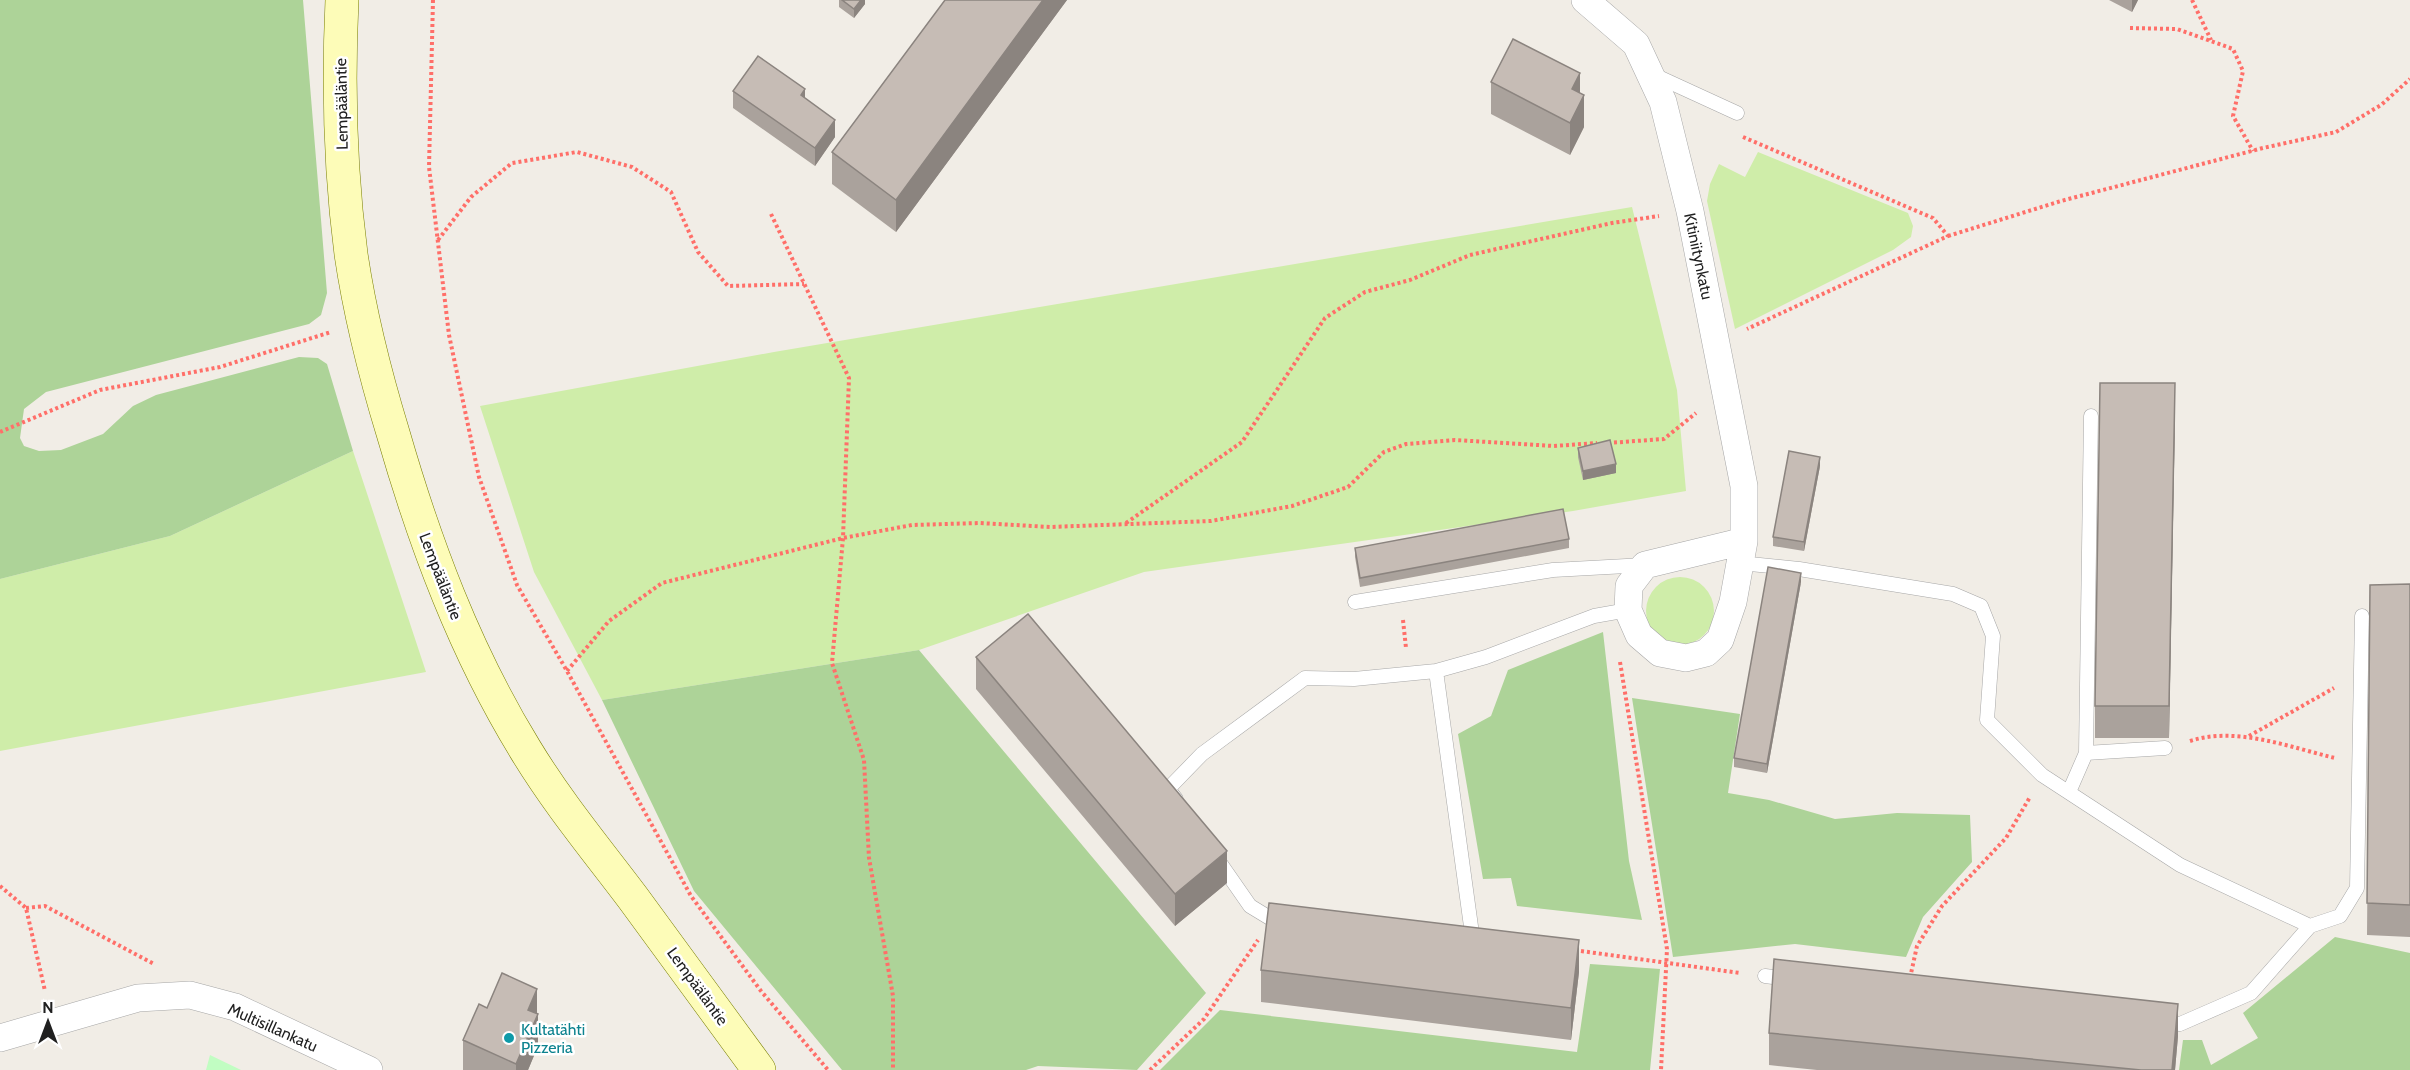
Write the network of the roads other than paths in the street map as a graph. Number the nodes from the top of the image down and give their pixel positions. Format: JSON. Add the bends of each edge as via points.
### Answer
{"nodes":[{"id":1,"x":342,"y":0,"type":"edge"},
{"id":2,"x":1585,"y":0,"type":"edge"},
{"id":3,"x":1652,"y":74,"type":"junction"},
{"id":4,"x":1737,"y":113,"type":"dead end"},
{"id":5,"x":2091,"y":416,"type":"dead end"},
{"id":6,"x":1742,"y":552,"type":"junction"},
{"id":7,"x":1645,"y":565,"type":"junction"},
{"id":8,"x":1354,"y":602,"type":"dead end"},
{"id":9,"x":1628,"y":610,"type":"junction"},
{"id":10,"x":2362,"y":616,"type":"dead end"},
{"id":11,"x":1436,"y":671,"type":"junction"},
{"id":12,"x":2165,"y":748,"type":"dead end"},
{"id":13,"x":2086,"y":753,"type":"junction"},
{"id":14,"x":2069,"y":792,"type":"junction"},
{"id":15,"x":1182,"y":808,"type":"edge"},
{"id":16,"x":1209,"y":848,"type":"edge"},
{"id":17,"x":1301,"y":926,"type":"edge"},
{"id":18,"x":2310,"y":926,"type":"junction"},
{"id":19,"x":1474,"y":941,"type":"edge"},
{"id":20,"x":1765,"y":976,"type":"road end"},
{"id":21,"x":1800,"y":980,"type":"edge"},
{"id":22,"x":2144,"y":1020,"type":"edge"},
{"id":23,"x":0,"y":1038,"type":"edge"},
{"id":24,"x":369,"y":1070,"type":"edge"},
{"id":25,"x":759,"y":1070,"type":"edge"}],
"edges":[{"from":1,"to":25,"type":"main road","name":"Lempääläntie","via":[[340,105],[351,254],[363,322],[406,480],[434,564],[464,634],[525,749],[571,819]]},
{"from":2,"to":3,"type":"street","name":"Kitiniitynkatu","via":[[1636,44]]},
{"from":3,"to":4,"type":"lane"},
{"from":3,"to":6,"type":"street","name":"Kitiniitynkatu","via":[[1675,145],[1717,342],[1744,486]]},
{"from":5,"to":13,"type":"lane"},
{"from":6,"to":7,"type":"street"},
{"from":6,"to":9,"type":"street","name":"Kitiniitynkatu","via":[[1733,602],[1720,640],[1706,653],[1686,658],[1660,653],[1639,635]]},
{"from":6,"to":14,"type":"lane","via":[[1799,569],[1953,594],[1981,606],[1993,636],[1986,720],[2042,775]]},
{"from":7,"to":8,"type":"lane","via":[[1553,570]]},
{"from":7,"to":9,"type":"street","via":[[1629,586]]},
{"from":9,"to":11,"type":"lane","via":[[1594,616],[1486,657]]},
{"from":10,"to":18,"type":"lane","via":[[2357,888],[2340,916]]},
{"from":11,"to":15,"type":"lane","via":[[1354,679],[1305,678],[1165,784]]},
{"from":11,"to":19,"type":"lane"},
{"from":12,"to":13,"type":"lane"},
{"from":13,"to":14,"type":"lane"},
{"from":14,"to":18,"type":"lane","via":[[2180,865]]},
{"from":16,"to":17,"type":"lane","via":[[1250,906],[1278,923]]},
{"from":18,"to":22,"type":"lane","via":[[2251,993],[2180,1024]]},
{"from":20,"to":21,"type":"lane"},
{"from":23,"to":24,"type":"street","name":"Multisillankatu","via":[[138,998],[190,995],[235,1007]]}]}
